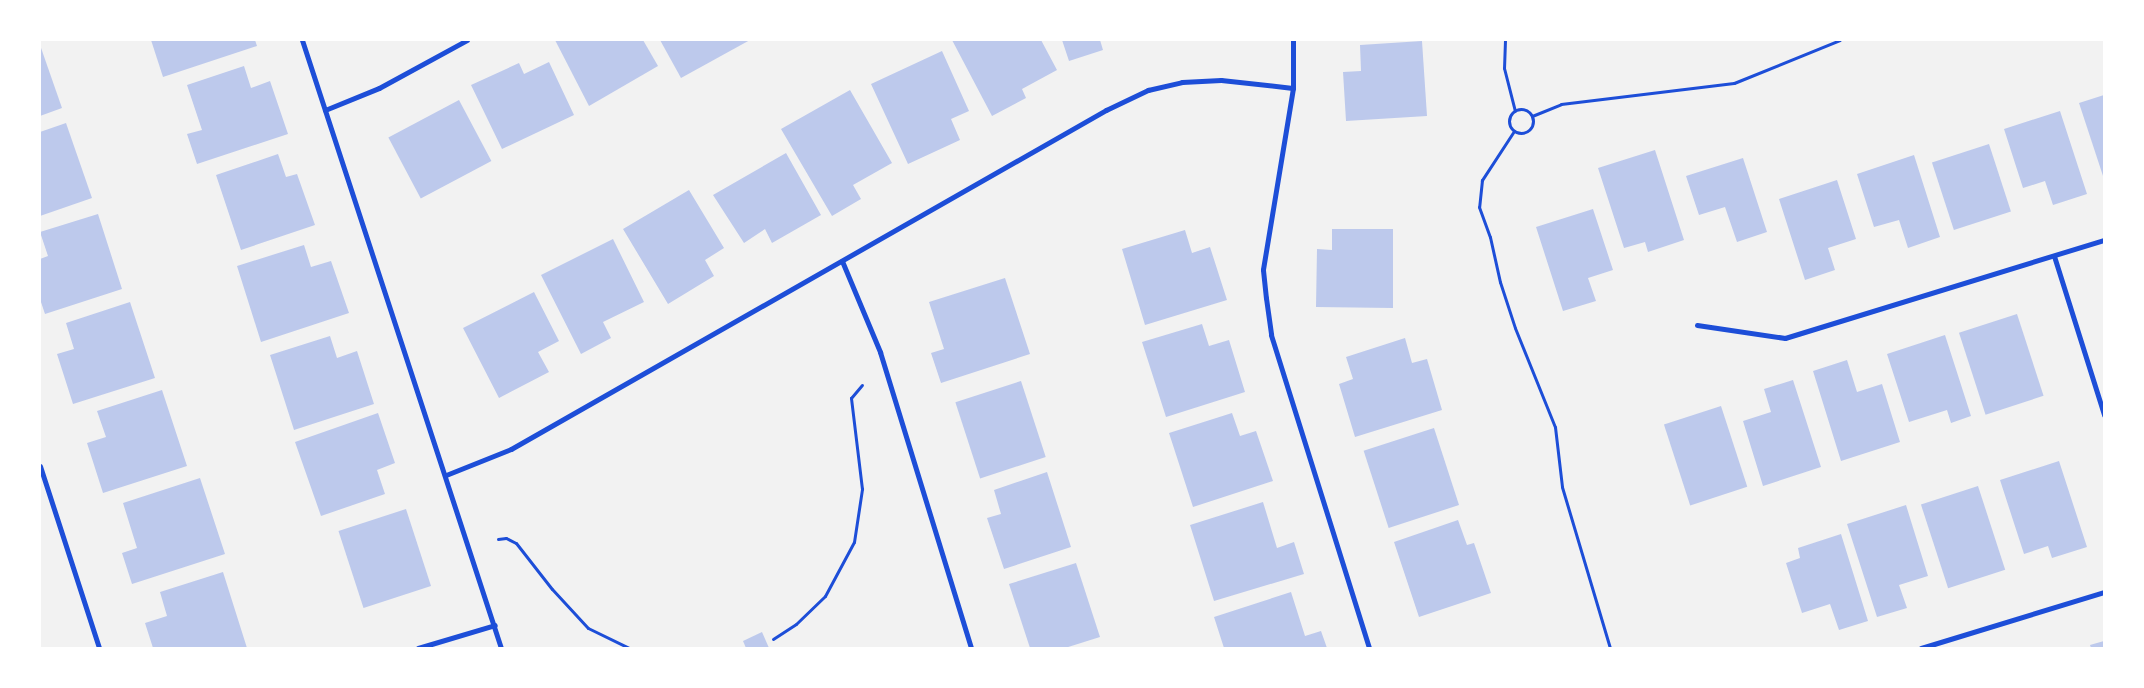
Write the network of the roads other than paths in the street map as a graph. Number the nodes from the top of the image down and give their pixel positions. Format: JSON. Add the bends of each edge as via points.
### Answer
{"nodes":[{"id":1,"x":302,"y":40,"type":"edge"},
{"id":2,"x":467,"y":40,"type":"edge"},
{"id":3,"x":1293,"y":40,"type":"edge"},
{"id":4,"x":1293,"y":88,"type":"junction"},
{"id":5,"x":325,"y":110,"type":"junction"},
{"id":6,"x":2104,"y":240,"type":"edge"},
{"id":7,"x":2054,"y":256,"type":"junction"},
{"id":8,"x":842,"y":261,"type":"junction"},
{"id":9,"x":1697,"y":325,"type":"dead end"},
{"id":10,"x":2104,"y":415,"type":"edge"},
{"id":11,"x":40,"y":466,"type":"edge"},
{"id":12,"x":446,"y":475,"type":"junction"},
{"id":13,"x":2104,"y":592,"type":"edge"},
{"id":14,"x":495,"y":625,"type":"junction"},
{"id":15,"x":1940,"y":642,"type":"junction"},
{"id":16,"x":99,"y":648,"type":"edge"},
{"id":17,"x":418,"y":648,"type":"edge"},
{"id":18,"x":501,"y":648,"type":"edge"},
{"id":19,"x":971,"y":648,"type":"edge"},
{"id":20,"x":1369,"y":648,"type":"edge"},
{"id":21,"x":1921,"y":648,"type":"edge"},
{"id":22,"x":1941,"y":648,"type":"edge"}],
"edges":[{"from":1,"to":5,"type":"street"},
{"from":2,"to":5,"type":"street","via":[[388,84]]},
{"from":3,"to":4,"type":"street"},
{"from":4,"to":8,"type":"street","via":[[1221,80],[1182,82],[1148,90]]},
{"from":4,"to":20,"type":"street","via":[[1263,270],[1266,298],[1271,334]]},
{"from":5,"to":12,"type":"street"},
{"from":6,"to":7,"type":"street"},
{"from":7,"to":9,"type":"street","via":[[1785,338]]},
{"from":7,"to":10,"type":"street"},
{"from":8,"to":12,"type":"street","via":[[511,449]]},
{"from":8,"to":19,"type":"street","via":[[880,352]]},
{"from":11,"to":16,"type":"street"},
{"from":12,"to":14,"type":"street"},
{"from":13,"to":15,"type":"street"},
{"from":14,"to":17,"type":"street"},
{"from":14,"to":18,"type":"street"},
{"from":15,"to":21,"type":"street"},
{"from":15,"to":22,"type":"street"}]}
